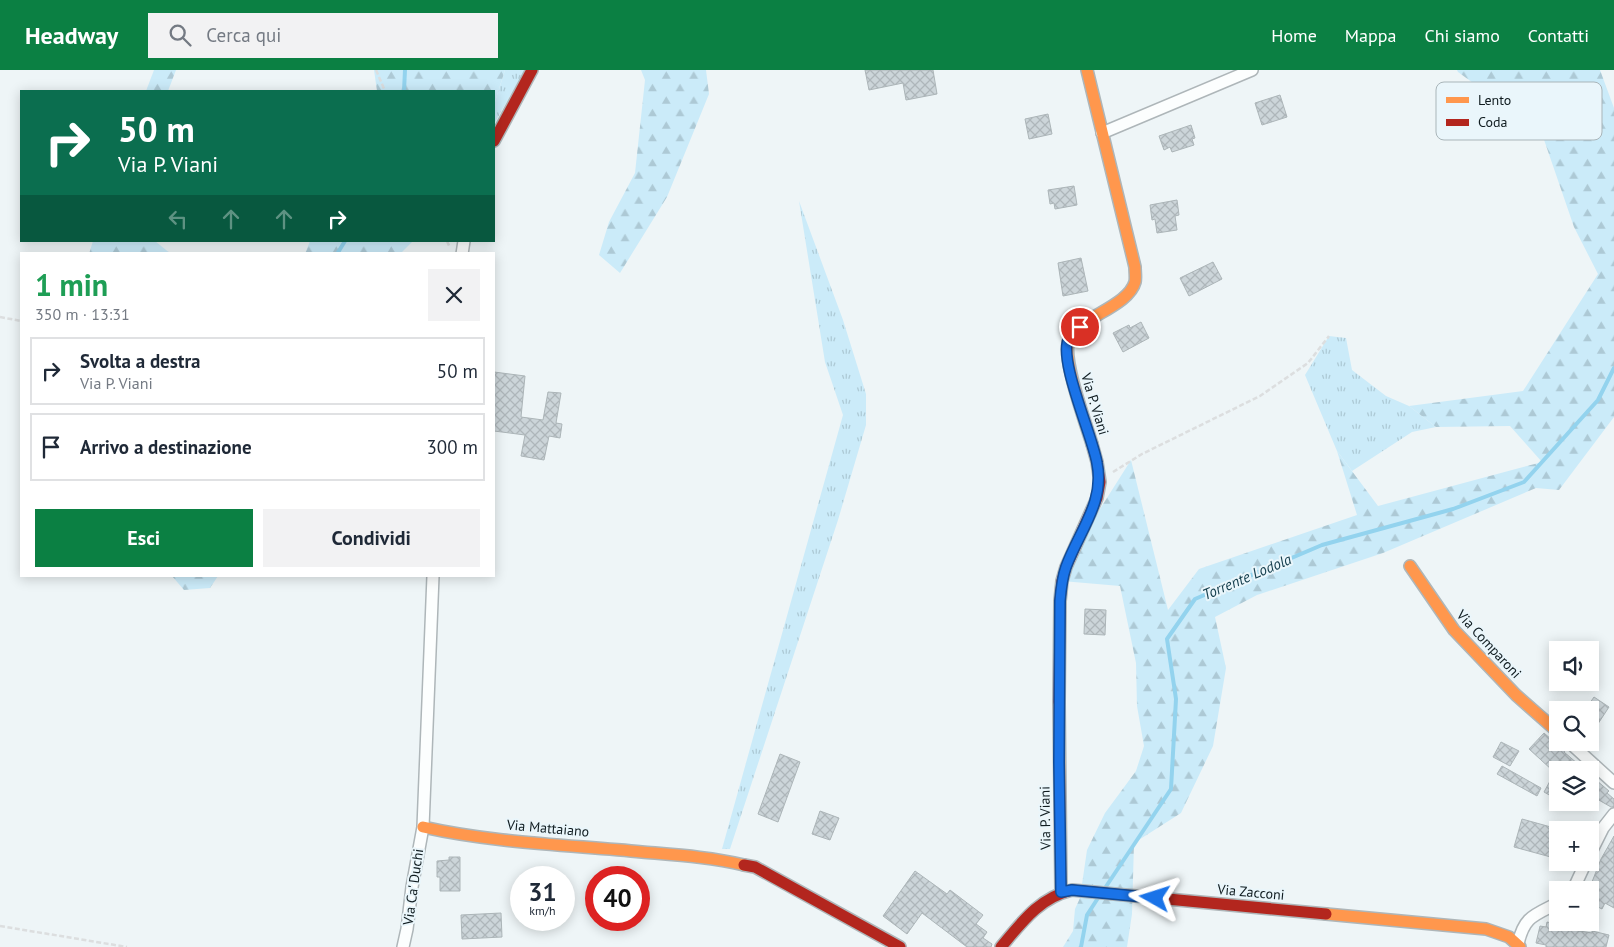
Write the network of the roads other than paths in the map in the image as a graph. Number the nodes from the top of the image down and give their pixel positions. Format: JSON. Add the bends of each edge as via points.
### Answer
{"nodes":[{"id":1,"x":532,"y":70,"type":"edge"},
{"id":2,"x":1087,"y":70,"type":"edge"},
{"id":3,"x":1252,"y":70,"type":"edge"},
{"id":4,"x":1102,"y":133,"type":"junction"},
{"id":5,"x":495,"y":140,"type":"edge"},
{"id":6,"x":1410,"y":566,"type":"dead end"},
{"id":7,"x":433,"y":577,"type":"edge"},
{"id":8,"x":1549,"y":724,"type":"edge"},
{"id":9,"x":1579,"y":751,"type":"edge"},
{"id":10,"x":1614,"y":783,"type":"edge"},
{"id":11,"x":1614,"y":814,"type":"edge"},
{"id":12,"x":423,"y":827,"type":"junction"},
{"id":13,"x":1599,"y":836,"type":"edge"},
{"id":14,"x":1066,"y":891,"type":"junction"},
{"id":15,"x":1549,"y":908,"type":"edge"},
{"id":16,"x":1519,"y":945,"type":"edge"},
{"id":17,"x":403,"y":947,"type":"edge"},
{"id":18,"x":900,"y":947,"type":"edge"},
{"id":19,"x":1001,"y":947,"type":"edge"}],
"edges":[{"from":1,"to":5,"type":"street"},
{"from":2,"to":4,"type":"street","name":"Via P. Viani"},
{"from":3,"to":4,"type":"street"},
{"from":4,"to":14,"type":"street","name":"Via P. Viani","via":[[1135,267],[1135,282],[1124,298],[1069,338],[1066,352],[1100,482],[1097,498],[1066,567],[1060,601],[1059,762]]},
{"from":6,"to":8,"type":"street","name":"Via Comparoni","via":[[1454,630],[1516,695]]},
{"from":7,"to":12,"type":"street"},
{"from":9,"to":10,"type":"street"},
{"from":11,"to":13,"type":"street"},
{"from":12,"to":17,"type":"street","name":"Via Ca' Duchi"},
{"from":12,"to":18,"type":"street","name":"Via Mattaiano","via":[[541,843],[714,858],[755,867]]},
{"from":14,"to":16,"type":"street","name":"Via Zacconi","via":[[1486,929],[1510,937]]},
{"from":14,"to":19,"type":"street","via":[[1051,895],[1038,906]]},
{"from":15,"to":16,"type":"street","via":[[1529,918],[1521,931]]}]}
